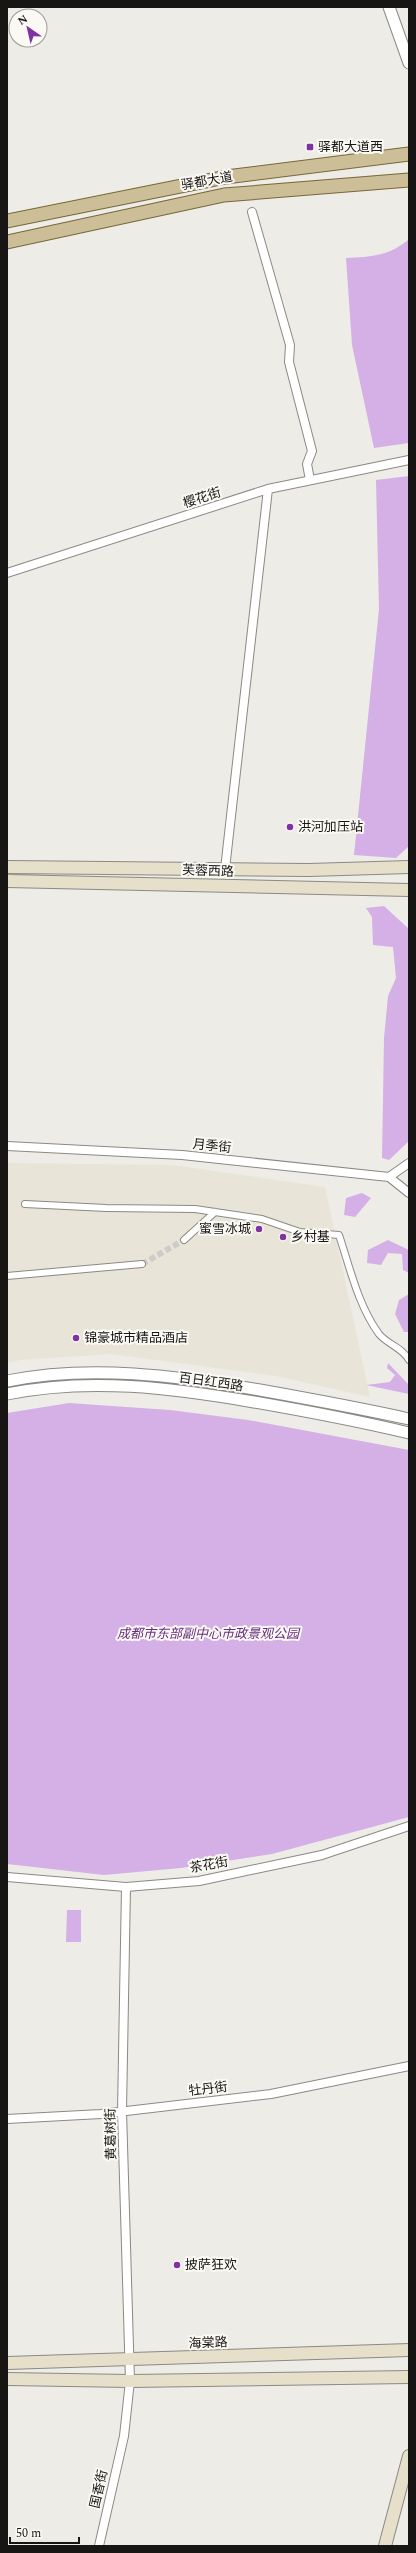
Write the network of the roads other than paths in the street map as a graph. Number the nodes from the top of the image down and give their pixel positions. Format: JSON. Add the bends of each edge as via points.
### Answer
{"nodes":[{"id":1,"x":389,"y":7,"type":"edge"},
{"id":2,"x":409,"y":63,"type":"edge"},
{"id":3,"x":409,"y":154,"type":"edge"},
{"id":4,"x":409,"y":180,"type":"edge"},
{"id":5,"x":252,"y":212,"type":"dead end"},
{"id":6,"x":7,"y":221,"type":"edge"},
{"id":7,"x":7,"y":242,"type":"edge"},
{"id":8,"x":409,"y":460,"type":"edge"},
{"id":9,"x":310,"y":480,"type":"junction"},
{"id":10,"x":268,"y":489,"type":"junction"},
{"id":11,"x":7,"y":573,"type":"edge"},
{"id":12,"x":7,"y":867,"type":"edge"},
{"id":13,"x":409,"y":867,"type":"edge"},
{"id":14,"x":225,"y":869,"type":"junction"},
{"id":15,"x":7,"y":881,"type":"edge"},
{"id":16,"x":409,"y":890,"type":"edge"},
{"id":17,"x":7,"y":1146,"type":"edge"},
{"id":18,"x":409,"y":1163,"type":"edge"},
{"id":19,"x":389,"y":1177,"type":"junction"},
{"id":20,"x":409,"y":1193,"type":"edge"},
{"id":21,"x":25,"y":1204,"type":"dead end"},
{"id":22,"x":215,"y":1212,"type":"junction"},
{"id":23,"x":184,"y":1240,"type":"tunnel mouth"},
{"id":24,"x":142,"y":1264,"type":"tunnel mouth"},
{"id":25,"x":7,"y":1276,"type":"edge"},
{"id":26,"x":409,"y":1360,"type":"edge"},
{"id":27,"x":7,"y":1381,"type":"edge"},
{"id":28,"x":7,"y":1394,"type":"edge"},
{"id":29,"x":409,"y":1419,"type":"edge"},
{"id":30,"x":409,"y":1432,"type":"edge"},
{"id":31,"x":409,"y":1826,"type":"edge"},
{"id":32,"x":7,"y":1877,"type":"edge"},
{"id":33,"x":126,"y":1887,"type":"junction"},
{"id":34,"x":409,"y":2066,"type":"edge"},
{"id":35,"x":122,"y":2111,"type":"junction"},
{"id":36,"x":7,"y":2119,"type":"edge"},
{"id":37,"x":409,"y":2350,"type":"edge"},
{"id":38,"x":129,"y":2359,"type":"junction"},
{"id":39,"x":7,"y":2363,"type":"edge"},
{"id":40,"x":409,"y":2377,"type":"edge"},
{"id":41,"x":7,"y":2378,"type":"edge"},
{"id":42,"x":130,"y":2381,"type":"junction"},
{"id":43,"x":409,"y":2456,"type":"edge"},
{"id":44,"x":99,"y":2546,"type":"edge"},
{"id":45,"x":385,"y":2546,"type":"edge"}],
"edges":[{"from":1,"to":2,"type":"street"},
{"from":3,"to":6,"type":"main road","name":"驿都大道","via":[[226,177]]},
{"from":4,"to":7,"type":"main road","name":"驿都大道","via":[[224,195]]},
{"from":5,"to":9,"type":"street","via":[[290,345],[289,362],[312,451],[307,464]]},
{"from":8,"to":9,"type":"street","name":"樱花街"},
{"from":9,"to":10,"type":"street","name":"樱花街"},
{"from":10,"to":11,"type":"street","name":"樱花街"},
{"from":10,"to":14,"type":"street"},
{"from":12,"to":14,"type":"main road","name":"芙蓉西路"},
{"from":13,"to":14,"type":"main road","name":"芙蓉西路"},
{"from":15,"to":16,"type":"main road","name":"芙蓉西路"},
{"from":17,"to":19,"type":"street","name":"月季街","via":[[182,1155]]},
{"from":18,"to":19,"type":"street"},
{"from":19,"to":20,"type":"street"},
{"from":21,"to":22,"type":"street","via":[[195,1209]]},
{"from":22,"to":23,"type":"street"},
{"from":22,"to":26,"type":"street","via":[[262,1218],[300,1232],[339,1235],[363,1310],[380,1335]]},
{"from":24,"to":25,"type":"street"},
{"from":27,"to":29,"type":"street","name":"百日红西路","via":[[58,1374],[142,1374],[215,1382]]},
{"from":28,"to":30,"type":"street","name":"百日红西路","via":[[59,1386],[103,1384],[140,1387],[213,1395],[341,1417]]},
{"from":31,"to":33,"type":"street","name":"茶花街","via":[[315,1856],[199,1881]]},
{"from":32,"to":33,"type":"street","name":"茶花街"},
{"from":33,"to":35,"type":"street","name":"黄葛树街"},
{"from":34,"to":35,"type":"street","name":"牡丹街","via":[[271,2094]]},
{"from":35,"to":36,"type":"street","name":"牡丹街"},
{"from":35,"to":38,"type":"street","name":"黄葛树街"},
{"from":37,"to":38,"type":"main road","name":"海棠路"},
{"from":38,"to":39,"type":"main road","name":"海棠路"},
{"from":38,"to":42,"type":"street","name":"黄葛树街"},
{"from":40,"to":42,"type":"main road"},
{"from":41,"to":42,"type":"main road"},
{"from":42,"to":44,"type":"street","name":"国香街","via":[[124,2436]]},
{"from":43,"to":45,"type":"main road"}]}
